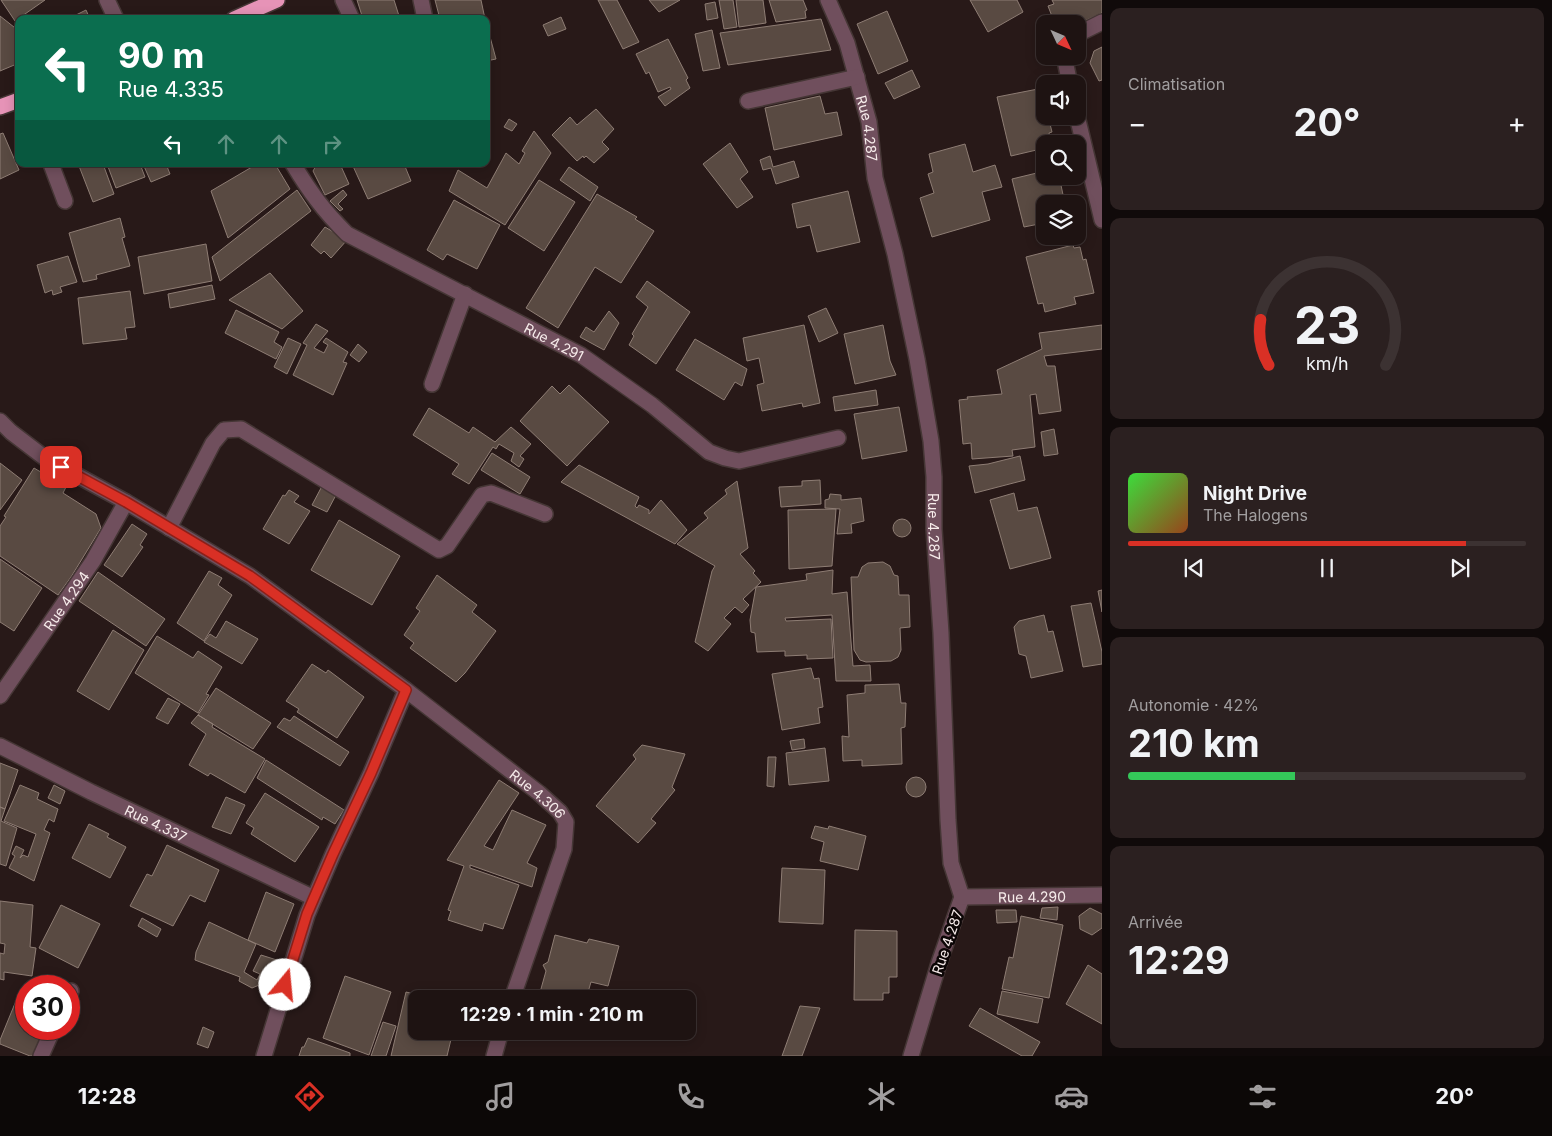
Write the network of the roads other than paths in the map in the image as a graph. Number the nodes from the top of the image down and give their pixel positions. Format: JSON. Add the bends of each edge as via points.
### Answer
{"nodes":[{"id":1,"x":107,"y":0,"type":"edge"},
{"id":2,"x":277,"y":0,"type":"edge"},
{"id":3,"x":342,"y":0,"type":"edge"},
{"id":4,"x":420,"y":0,"type":"edge"},
{"id":5,"x":828,"y":0,"type":"edge"},
{"id":6,"x":114,"y":15,"type":"edge"},
{"id":7,"x":243,"y":15,"type":"edge"},
{"id":8,"x":350,"y":15,"type":"edge"},
{"id":9,"x":424,"y":15,"type":"edge"},
{"id":10,"x":1102,"y":22,"type":"edge"},
{"id":11,"x":1086,"y":30,"type":"edge"},
{"id":12,"x":857,"y":77,"type":"junction"},
{"id":13,"x":15,"y":101,"type":"edge"},
{"id":14,"x":748,"y":102,"type":"dead end"},
{"id":15,"x":0,"y":107,"type":"edge"},
{"id":16,"x":1079,"y":125,"type":"edge"},
{"id":17,"x":51,"y":167,"type":"edge"},
{"id":18,"x":295,"y":167,"type":"edge"},
{"id":19,"x":65,"y":202,"type":"dead end"},
{"id":20,"x":1102,"y":220,"type":"edge"},
{"id":21,"x":466,"y":294,"type":"junction"},
{"id":22,"x":432,"y":384,"type":"dead end"},
{"id":23,"x":0,"y":421,"type":"edge"},
{"id":24,"x":838,"y":438,"type":"dead end"},
{"id":25,"x":126,"y":502,"type":"junction"},
{"id":26,"x":545,"y":514,"type":"dead end"},
{"id":27,"x":169,"y":528,"type":"junction"},
{"id":28,"x":406,"y":690,"type":"junction"},
{"id":29,"x":0,"y":696,"type":"edge"},
{"id":30,"x":0,"y":746,"type":"edge"},
{"id":31,"x":1102,"y":895,"type":"edge"},
{"id":32,"x":962,"y":897,"type":"junction"},
{"id":33,"x":314,"y":898,"type":"junction"},
{"id":34,"x":515,"y":990,"type":"edge"},
{"id":35,"x":48,"y":1040,"type":"edge"},
{"id":36,"x":498,"y":1040,"type":"edge"},
{"id":37,"x":41,"y":1056,"type":"edge"},
{"id":38,"x":264,"y":1056,"type":"edge"},
{"id":39,"x":494,"y":1056,"type":"edge"},
{"id":40,"x":911,"y":1056,"type":"edge"}],
"edges":[{"from":1,"to":6,"type":"street"},
{"from":2,"to":7,"type":"highway"},
{"from":3,"to":8,"type":"street"},
{"from":4,"to":9,"type":"street"},
{"from":5,"to":12,"type":"street","name":"Rue 4.287","via":[[847,43]]},
{"from":10,"to":11,"type":"street"},
{"from":12,"to":14,"type":"street"},
{"from":12,"to":32,"type":"street","name":"Rue 4.287","via":[[869,122],[875,178],[895,254],[931,440],[948,820],[952,863]]},
{"from":13,"to":15,"type":"highway"},
{"from":16,"to":20,"type":"street"},
{"from":17,"to":19,"type":"street"},
{"from":18,"to":21,"type":"street","name":"Rue 4.291","via":[[312,196],[347,234]]},
{"from":21,"to":22,"type":"street"},
{"from":21,"to":24,"type":"street","name":"Rue 4.291","via":[[581,355],[652,405],[709,452],[739,461]]},
{"from":23,"to":25,"type":"street","name":"Rue 4.306","via":[[45,458]]},
{"from":25,"to":27,"type":"street","name":"Rue 4.306"},
{"from":25,"to":29,"type":"street","name":"Rue 4.294","via":[[93,561]]},
{"from":26,"to":27,"type":"street","via":[[491,493],[482,495],[447,546],[439,550],[241,429],[224,430],[213,443]]},
{"from":27,"to":28,"type":"street","name":"Rue 4.306","via":[[250,576]]},
{"from":28,"to":33,"type":"street"},
{"from":28,"to":34,"type":"street","name":"Rue 4.306","via":[[539,793],[566,822],[564,848]]},
{"from":30,"to":33,"type":"street","name":"Rue 4.337"},
{"from":31,"to":32,"type":"street","name":"Rue 4.290"},
{"from":32,"to":40,"type":"street","name":"Rue 4.287"},
{"from":33,"to":38,"type":"street"},
{"from":35,"to":37,"type":"street"},
{"from":36,"to":39,"type":"street"}]}
